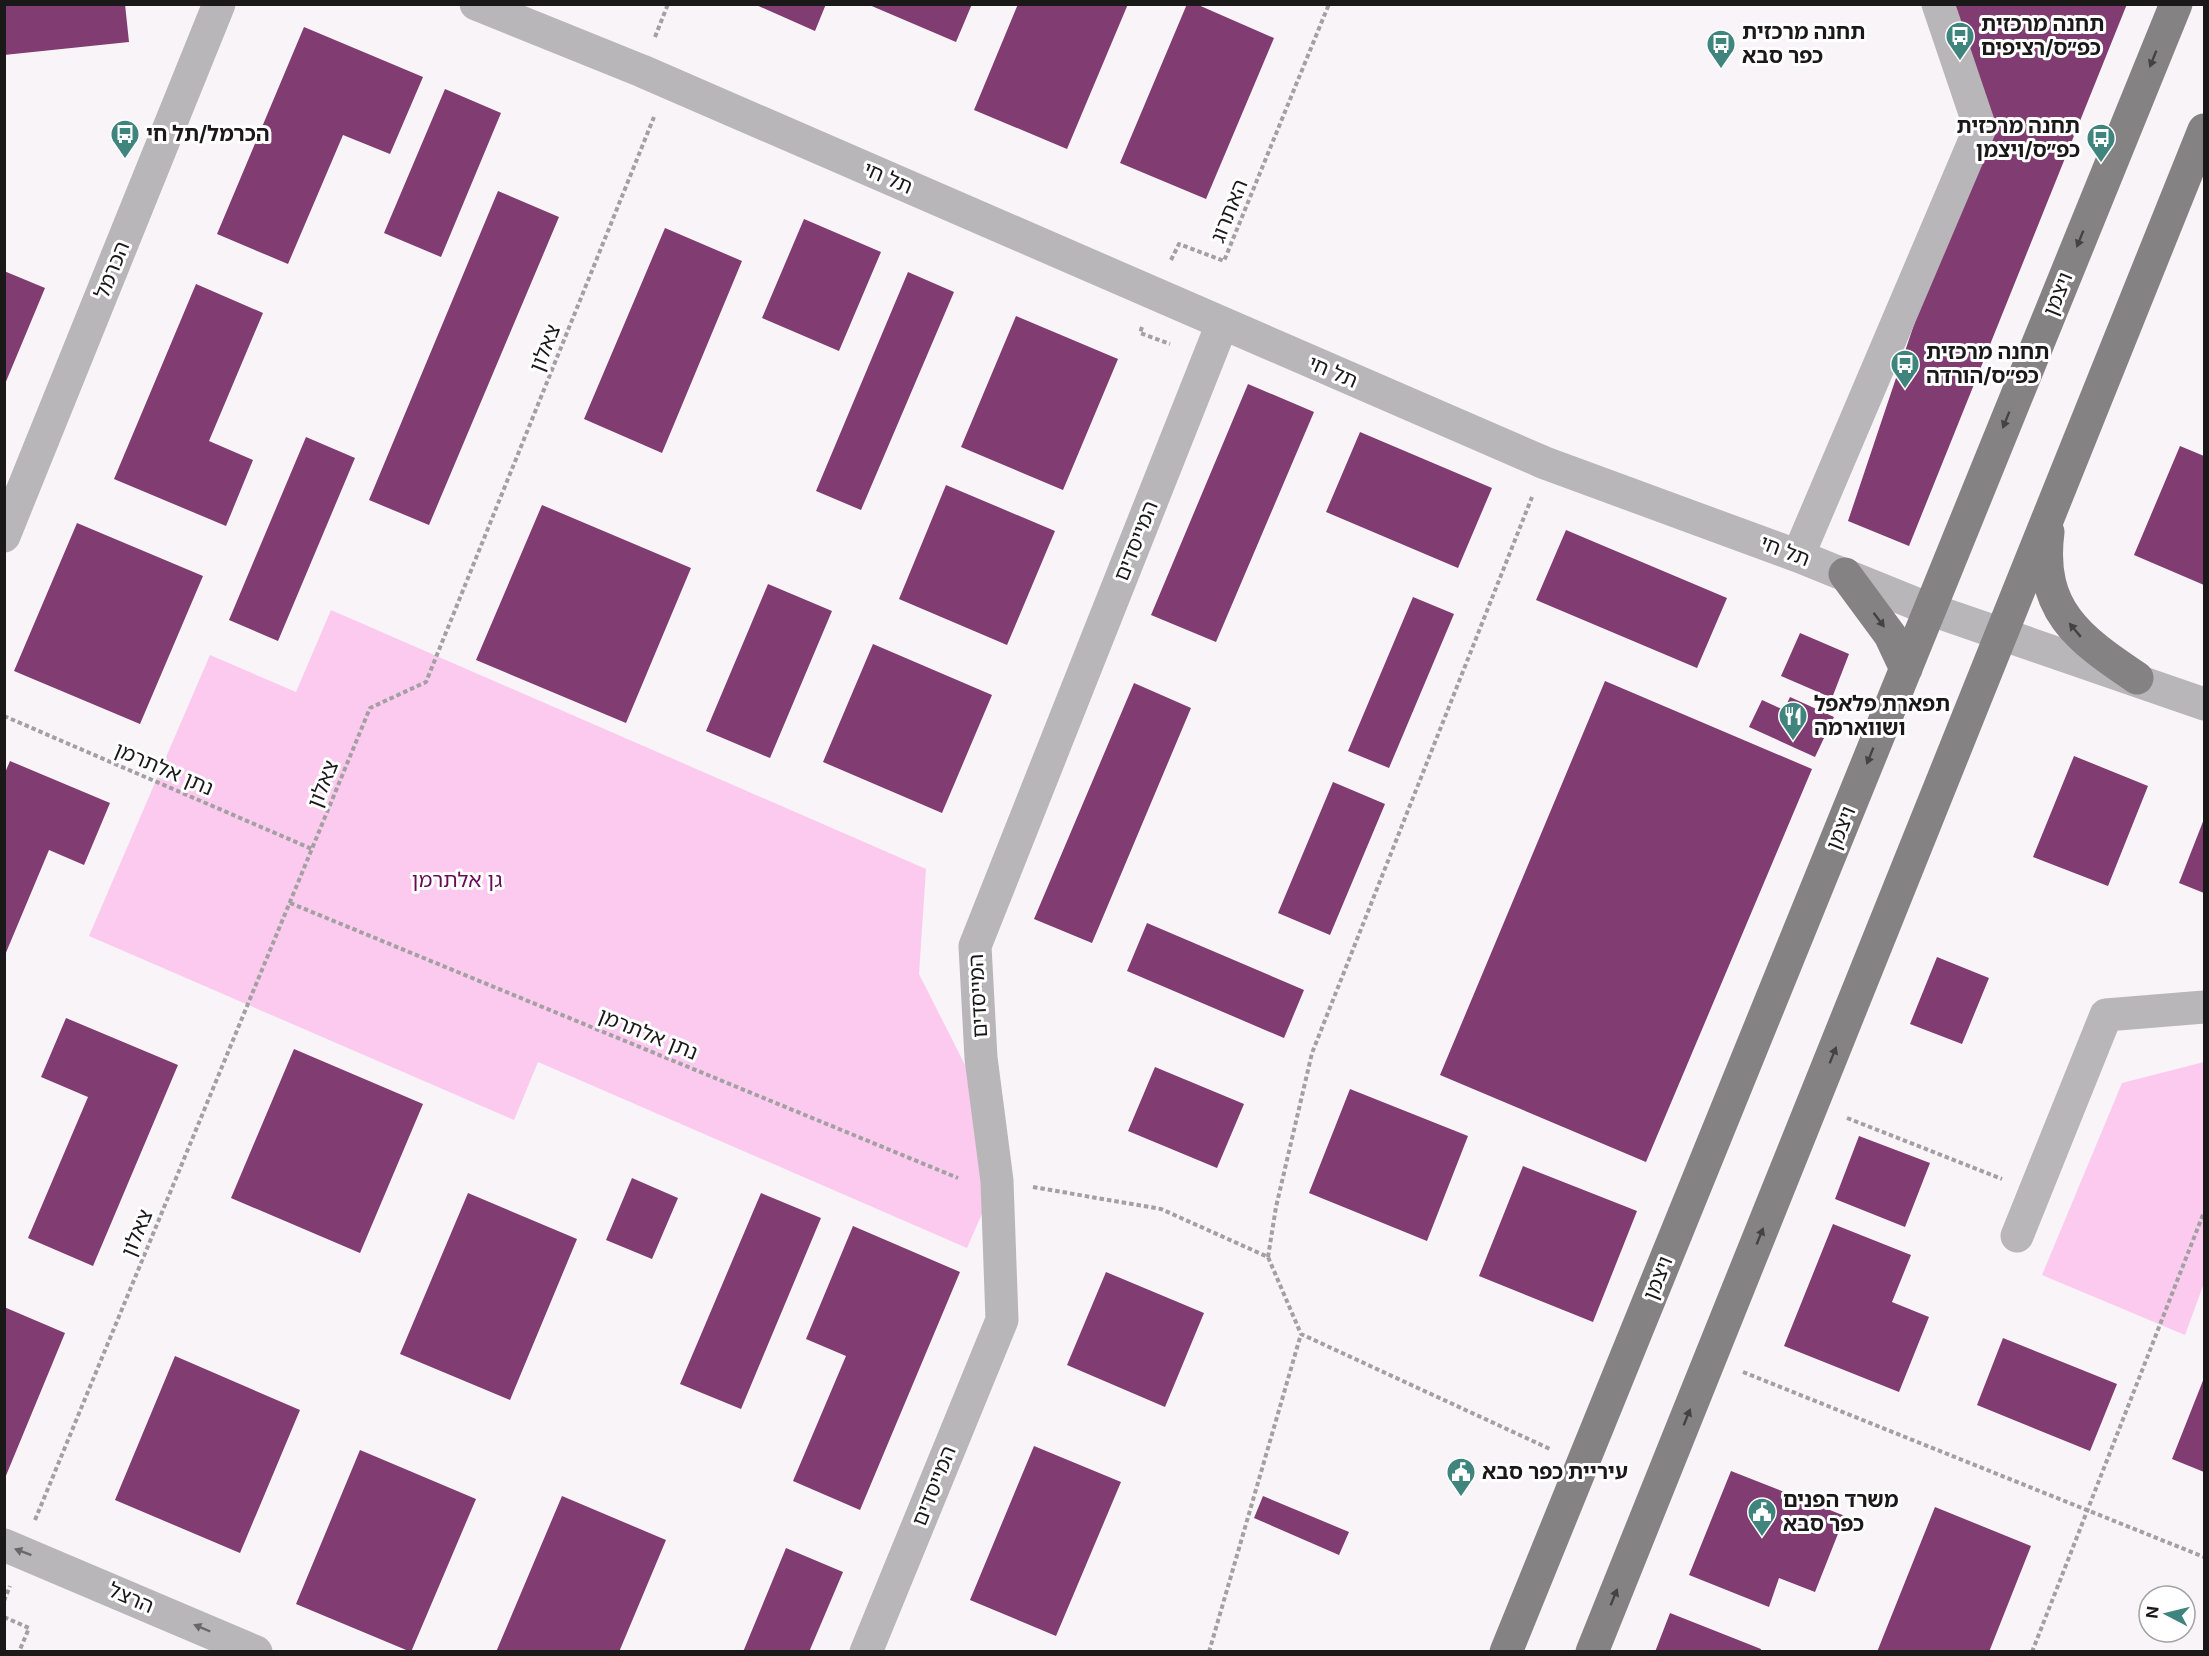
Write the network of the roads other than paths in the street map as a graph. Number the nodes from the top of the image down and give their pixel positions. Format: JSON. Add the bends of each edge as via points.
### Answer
{"nodes":[{"id":1,"x":219,"y":4,"type":"edge"},
{"id":2,"x":476,"y":4,"type":"edge"},
{"id":3,"x":1938,"y":4,"type":"edge"},
{"id":4,"x":2176,"y":4,"type":"edge"},
{"id":5,"x":2205,"y":130,"type":"edge"},
{"id":6,"x":1222,"y":324,"type":"junction"},
{"id":7,"x":2050,"y":510,"type":"junction"},
{"id":8,"x":4,"y":536,"type":"edge"},
{"id":9,"x":1798,"y":556,"type":"junction"},
{"id":10,"x":1845,"y":574,"type":"junction"},
{"id":11,"x":1929,"y":609,"type":"junction"},
{"id":12,"x":2002,"y":633,"type":"junction"},
{"id":13,"x":1906,"y":669,"type":"junction"},
{"id":14,"x":2137,"y":678,"type":"junction"},
{"id":15,"x":2205,"y":704,"type":"edge"},
{"id":16,"x":2205,"y":1007,"type":"edge"},
{"id":17,"x":2017,"y":1236,"type":"dead end"},
{"id":18,"x":13,"y":1548,"type":"edge"},
{"id":19,"x":256,"y":1652,"type":"edge"},
{"id":20,"x":866,"y":1652,"type":"edge"},
{"id":21,"x":1506,"y":1652,"type":"edge"},
{"id":22,"x":1592,"y":1652,"type":"edge"}],
"edges":[{"from":1,"to":8,"type":"street","name":"הכרמל"},
{"from":2,"to":6,"type":"street","name":"תל חי","via":[[642,71]]},
{"from":3,"to":9,"type":"street","via":[[1980,128]]},
{"from":4,"to":11,"type":"main road","name":"ויצמן","one_way":true},
{"from":5,"to":7,"type":"main road"},
{"from":6,"to":9,"type":"street","name":"תל חי","via":[[1545,463]]},
{"from":6,"to":20,"type":"street","name":"המייסדים","via":[[975,946],[981,1058],[997,1181],[1002,1320]]},
{"from":7,"to":12,"type":"main road"},
{"from":14,"to":7,"type":"main road","one_way":true,"via":[[2090,647],[2070,626],[2055,598],[2047,570]]},
{"from":9,"to":10,"type":"street","name":"תל חי"},
{"from":10,"to":11,"type":"street","name":"תל חי"},
{"from":10,"to":13,"type":"main road","one_way":true,"via":[[1890,635]]},
{"from":11,"to":12,"type":"street","name":"תל חי"},
{"from":11,"to":13,"type":"main road","name":"ויצמן"},
{"from":12,"to":14,"type":"street","name":"תל חי"},
{"from":22,"to":12,"type":"main road","one_way":true},
{"from":13,"to":21,"type":"main road","name":"ויצמן","one_way":true},
{"from":14,"to":15,"type":"street","name":"תל חי"},
{"from":16,"to":17,"type":"street","via":[[2106,1015]]},
{"from":19,"to":18,"type":"street","name":"הרצל","one_way":true}]}
